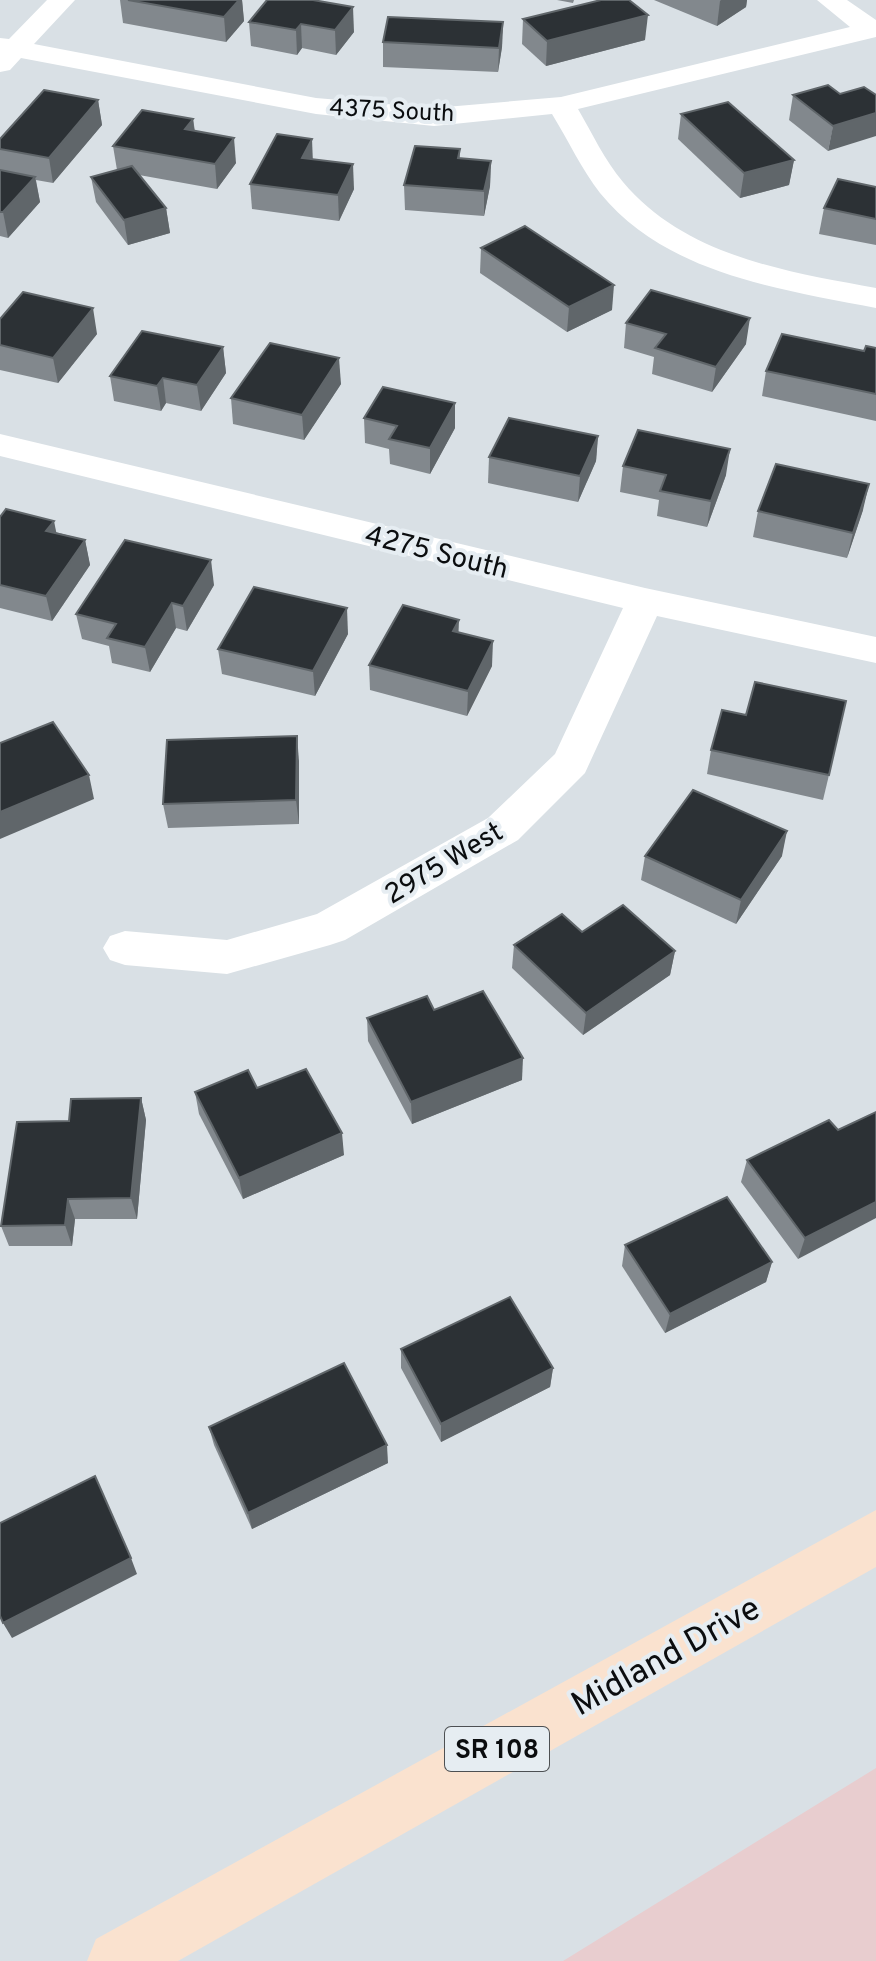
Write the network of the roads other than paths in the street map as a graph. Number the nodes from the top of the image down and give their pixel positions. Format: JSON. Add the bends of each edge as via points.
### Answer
{"nodes":[{"id":1,"x":62,"y":0,"type":"edge"},
{"id":2,"x":830,"y":0,"type":"edge"},
{"id":3,"x":874,"y":30,"type":"edge"},
{"id":4,"x":5,"y":53,"type":"edge"},
{"id":5,"x":561,"y":105,"type":"junction"},
{"id":6,"x":876,"y":298,"type":"edge"},
{"id":7,"x":0,"y":445,"type":"edge"},
{"id":8,"x":645,"y":601,"type":"junction"},
{"id":9,"x":876,"y":650,"type":"edge"},
{"id":10,"x":125,"y":948,"type":"dead end"},
{"id":11,"x":876,"y":1537,"type":"edge"},
{"id":12,"x":118,"y":1961,"type":"edge"}],
"edges":[{"from":1,"to":4,"type":"street"},
{"from":2,"to":3,"type":"street"},
{"from":3,"to":5,"type":"street","name":"4375 South"},
{"from":4,"to":5,"type":"street","name":"4375 South","via":[[316,106],[434,117]]},
{"from":5,"to":6,"type":"street","via":[[612,188],[674,242],[771,278]]},
{"from":7,"to":8,"type":"street","name":"4275 South"},
{"from":8,"to":9,"type":"street","name":"4275 South"},
{"from":8,"to":10,"type":"street","name":"2975 West","via":[[571,763],[503,829],[330,928],[227,957]]},
{"from":11,"to":12,"type":"main road","name":"Midland Drive","number":"SR 108"}]}
